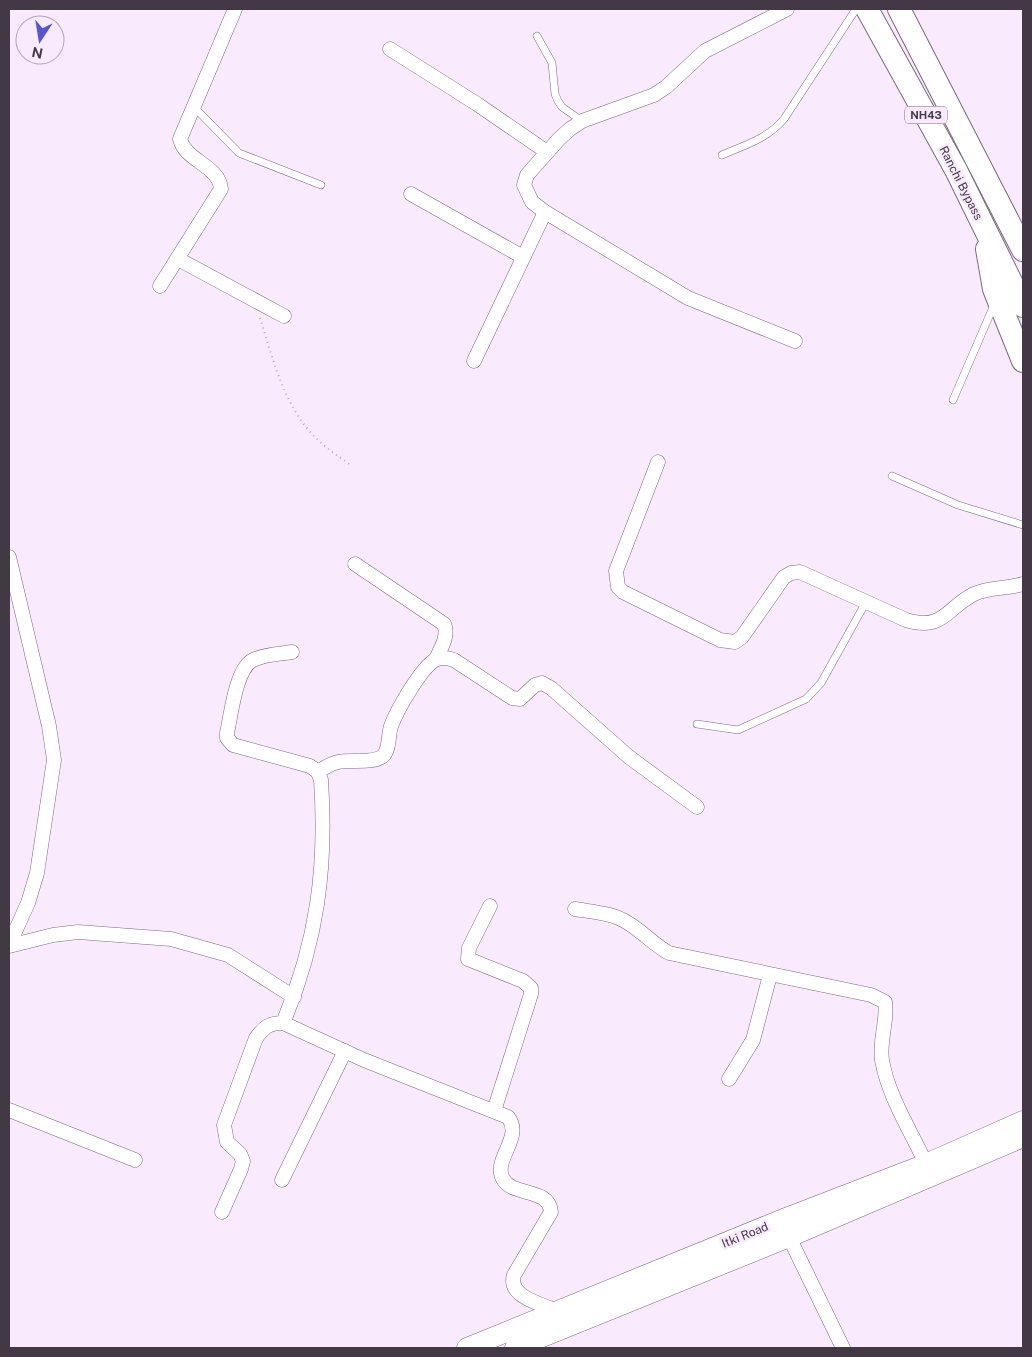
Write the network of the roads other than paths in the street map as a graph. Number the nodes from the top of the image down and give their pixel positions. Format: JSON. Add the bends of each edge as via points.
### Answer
{"nodes":[{"id":1,"x":235,"y":9,"type":"edge"},
{"id":2,"x":787,"y":9,"type":"edge"},
{"id":3,"x":856,"y":9,"type":"edge"},
{"id":4,"x":867,"y":9,"type":"edge"},
{"id":5,"x":898,"y":9,"type":"edge"},
{"id":6,"x":537,"y":36,"type":"dead end"},
{"id":7,"x":390,"y":49,"type":"dead end"},
{"id":8,"x":193,"y":105,"type":"junction"},
{"id":9,"x":582,"y":121,"type":"junction"},
{"id":10,"x":547,"y":152,"type":"junction"},
{"id":11,"x":722,"y":155,"type":"dead end"},
{"id":12,"x":321,"y":185,"type":"dead end"},
{"id":13,"x":993,"y":191,"type":"junction"},
{"id":14,"x":410,"y":194,"type":"dead end"},
{"id":15,"x":545,"y":212,"type":"junction"},
{"id":16,"x":982,"y":223,"type":"junction"},
{"id":17,"x":1023,"y":228,"type":"edge"},
{"id":18,"x":1023,"y":250,"type":"edge"},
{"id":19,"x":523,"y":257,"type":"junction"},
{"id":20,"x":178,"y":259,"type":"junction"},
{"id":21,"x":160,"y":286,"type":"dead end"},
{"id":22,"x":997,"y":298,"type":"junction"},
{"id":23,"x":1023,"y":306,"type":"edge"},
{"id":24,"x":284,"y":316,"type":"dead end"},
{"id":25,"x":795,"y":341,"type":"dead end"},
{"id":26,"x":1023,"y":360,"type":"edge"},
{"id":27,"x":474,"y":361,"type":"dead end"},
{"id":28,"x":953,"y":400,"type":"dead end"},
{"id":29,"x":658,"y":462,"type":"dead end"},
{"id":30,"x":892,"y":476,"type":"dead end"},
{"id":31,"x":1023,"y":525,"type":"edge"},
{"id":32,"x":9,"y":557,"type":"edge"},
{"id":33,"x":355,"y":564,"type":"dead end"},
{"id":34,"x":1023,"y":584,"type":"edge"},
{"id":35,"x":866,"y":602,"type":"junction"},
{"id":36,"x":292,"y":652,"type":"dead end"},
{"id":37,"x":436,"y":659,"type":"junction"},
{"id":38,"x":697,"y":724,"type":"dead end"},
{"id":39,"x":318,"y":772,"type":"junction"},
{"id":40,"x":697,"y":807,"type":"dead end"},
{"id":41,"x":490,"y":906,"type":"dead end"},
{"id":42,"x":575,"y":909,"type":"dead end"},
{"id":43,"x":9,"y":945,"type":"edge"},
{"id":44,"x":770,"y":975,"type":"junction"},
{"id":45,"x":294,"y":997,"type":"junction"},
{"id":46,"x":282,"y":1023,"type":"junction"},
{"id":47,"x":344,"y":1051,"type":"junction"},
{"id":48,"x":729,"y":1079,"type":"dead end"},
{"id":49,"x":9,"y":1110,"type":"edge"},
{"id":50,"x":494,"y":1111,"type":"junction"},
{"id":51,"x":1023,"y":1121,"type":"edge"},
{"id":52,"x":1023,"y":1137,"type":"edge"},
{"id":53,"x":136,"y":1160,"type":"dead end"},
{"id":54,"x":926,"y":1164,"type":"junction"},
{"id":55,"x":282,"y":1180,"type":"dead end"},
{"id":56,"x":222,"y":1212,"type":"dead end"},
{"id":57,"x":789,"y":1237,"type":"junction"},
{"id":58,"x":559,"y":1312,"type":"junction"},
{"id":59,"x":839,"y":1347,"type":"edge"},
{"id":60,"x":467,"y":1348,"type":"edge"},
{"id":61,"x":515,"y":1348,"type":"edge"}],
"edges":[{"from":1,"to":8,"type":"street"},
{"from":2,"to":9,"type":"street","via":[[705,51],[654,95]]},
{"from":3,"to":11,"type":"lane","via":[[775,130],[764,138]]},
{"from":4,"to":16,"type":"highway","name":"Ranchi Bypass","number":"NH43"},
{"from":5,"to":13,"type":"highway","name":"Ranchi Bypass","number":"NH43"},
{"from":6,"to":9,"type":"lane","via":[[552,62],[558,101]]},
{"from":7,"to":10,"type":"street"},
{"from":8,"to":12,"type":"lane","via":[[239,153]]},
{"from":8,"to":20,"type":"street","via":[[182,131],[182,145],[218,176],[221,189]]},
{"from":9,"to":10,"type":"street"},
{"from":10,"to":15,"type":"street","via":[[527,175],[524,185],[532,202]]},
{"from":13,"to":17,"type":"highway","number":"NH43"},
{"from":13,"to":18,"type":"highway","name":"Ranchi Bypass"},
{"from":14,"to":19,"type":"street"},
{"from":15,"to":19,"type":"street"},
{"from":15,"to":25,"type":"street","via":[[688,298]]},
{"from":16,"to":22,"type":"highway","number":"NH43"},
{"from":16,"to":23,"type":"highway","name":"Ranchi Bypass"},
{"from":19,"to":27,"type":"street"},
{"from":20,"to":21,"type":"street"},
{"from":20,"to":24,"type":"street"},
{"from":22,"to":26,"type":"highway","number":"NH43"},
{"from":22,"to":28,"type":"lane"},
{"from":29,"to":35,"type":"street","via":[[616,571],[618,587],[623,592],[728,642],[742,637],[784,577],[791,573],[800,572]]},
{"from":30,"to":31,"type":"lane","via":[[958,505]]},
{"from":32,"to":43,"type":"street","via":[[54,760],[37,873]]},
{"from":33,"to":37,"type":"street","via":[[444,624],[447,630]]},
{"from":34,"to":35,"type":"street","via":[[974,594],[930,624],[906,620]]},
{"from":35,"to":38,"type":"lane","via":[[821,683],[806,698],[738,730]]},
{"from":36,"to":39,"type":"street","via":[[261,657],[243,668],[227,738],[233,745],[310,766]]},
{"from":37,"to":39,"type":"street","via":[[423,672],[394,719],[383,756],[339,761]]},
{"from":37,"to":40,"type":"street","via":[[454,660],[512,698],[520,699],[542,683],[551,688],[629,757]]},
{"from":39,"to":45,"type":"street","via":[[322,789],[321,886],[306,959]]},
{"from":41,"to":50,"type":"street","via":[[469,948],[468,959],[523,981],[531,988]]},
{"from":42,"to":44,"type":"street","via":[[603,913],[628,922],[669,953]]},
{"from":43,"to":45,"type":"street","via":[[78,932],[171,938],[228,955]]},
{"from":44,"to":48,"type":"street","via":[[753,1040]]},
{"from":44,"to":54,"type":"street","via":[[872,995],[885,1002],[884,1069]]},
{"from":45,"to":46,"type":"street"},
{"from":46,"to":47,"type":"street"},
{"from":46,"to":56,"type":"street","via":[[271,1023],[256,1038],[224,1126],[227,1142],[240,1154],[242,1161]]},
{"from":47,"to":50,"type":"street"},
{"from":47,"to":55,"type":"street"},
{"from":49,"to":53,"type":"street"},
{"from":50,"to":58,"type":"street","via":[[508,1116],[513,1123],[501,1176],[506,1183],[537,1195],[550,1205],[551,1212],[514,1275],[514,1289],[520,1295]]},
{"from":51,"to":54,"type":"main road","name":"Itki Road"},
{"from":52,"to":57,"type":"main road"},
{"from":54,"to":58,"type":"main road","name":"Itki Road","via":[[780,1220]]},
{"from":57,"to":59,"type":"street"},
{"from":57,"to":61,"type":"main road"},
{"from":58,"to":60,"type":"main road","name":"Itki Road"}]}
